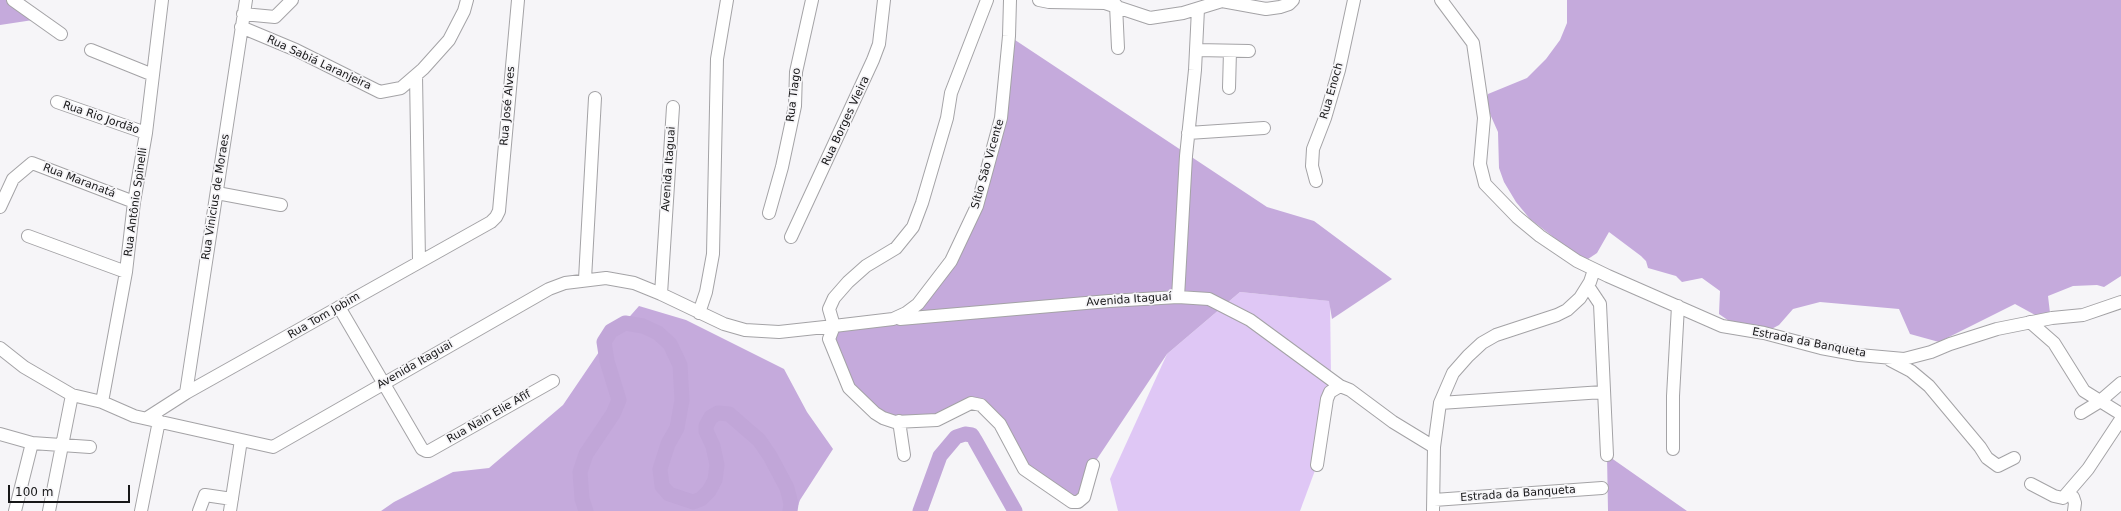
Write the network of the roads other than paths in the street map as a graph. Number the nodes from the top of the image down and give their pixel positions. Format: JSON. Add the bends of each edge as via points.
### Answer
{"nodes":[{"id":1,"x":13,"y":0,"type":"edge"},
{"id":2,"x":162,"y":0,"type":"edge"},
{"id":3,"x":246,"y":0,"type":"edge"},
{"id":4,"x":292,"y":0,"type":"edge"},
{"id":5,"x":467,"y":0,"type":"edge"},
{"id":6,"x":518,"y":0,"type":"edge"},
{"id":7,"x":727,"y":0,"type":"edge"},
{"id":8,"x":812,"y":0,"type":"edge"},
{"id":9,"x":884,"y":0,"type":"edge"},
{"id":10,"x":987,"y":0,"type":"edge"},
{"id":11,"x":1010,"y":0,"type":"edge"},
{"id":12,"x":1039,"y":0,"type":"edge"},
{"id":13,"x":1294,"y":0,"type":"edge"},
{"id":14,"x":1354,"y":0,"type":"edge"},
{"id":15,"x":1441,"y":0,"type":"edge"},
{"id":16,"x":1116,"y":5,"type":"junction"},
{"id":17,"x":1198,"y":9,"type":"junction"},
{"id":18,"x":243,"y":14,"type":"junction"},
{"id":19,"x":242,"y":27,"type":"junction"},
{"id":20,"x":61,"y":34,"type":"dead end"},
{"id":21,"x":1118,"y":48,"type":"dead end"},
{"id":22,"x":91,"y":50,"type":"dead end"},
{"id":23,"x":1196,"y":50,"type":"junction"},
{"id":24,"x":1230,"y":51,"type":"junction"},
{"id":25,"x":1249,"y":51,"type":"dead end"},
{"id":26,"x":153,"y":75,"type":"junction"},
{"id":27,"x":416,"y":75,"type":"junction"},
{"id":28,"x":1229,"y":88,"type":"dead end"},
{"id":29,"x":595,"y":98,"type":"dead end"},
{"id":30,"x":57,"y":102,"type":"dead end"},
{"id":31,"x":673,"y":107,"type":"dead end"},
{"id":32,"x":1264,"y":128,"type":"dead end"},
{"id":33,"x":146,"y":133,"type":"junction"},
{"id":34,"x":1188,"y":133,"type":"junction"},
{"id":35,"x":1316,"y":181,"type":"dead end"},
{"id":36,"x":217,"y":193,"type":"junction"},
{"id":37,"x":134,"y":202,"type":"junction"},
{"id":38,"x":281,"y":205,"type":"dead end"},
{"id":39,"x":0,"y":207,"type":"edge"},
{"id":40,"x":499,"y":211,"type":"joint"},
{"id":41,"x":770,"y":213,"type":"dead end"},
{"id":42,"x":28,"y":236,"type":"dead end"},
{"id":43,"x":791,"y":237,"type":"dead end"},
{"id":44,"x":419,"y":261,"type":"junction"},
{"id":45,"x":1594,"y":270,"type":"junction"},
{"id":46,"x":126,"y":272,"type":"junction"},
{"id":47,"x":584,"y":279,"type":"junction"},
{"id":48,"x":1588,"y":286,"type":"junction"},
{"id":49,"x":661,"y":294,"type":"junction"},
{"id":50,"x":1178,"y":297,"type":"junction"},
{"id":51,"x":2121,"y":302,"type":"edge"},
{"id":52,"x":1678,"y":306,"type":"junction"},
{"id":53,"x":339,"y":307,"type":"junction"},
{"id":54,"x":699,"y":313,"type":"junction"},
{"id":55,"x":893,"y":320,"type":"junction"},
{"id":56,"x":2030,"y":322,"type":"junction"},
{"id":57,"x":834,"y":326,"type":"junction"},
{"id":58,"x":0,"y":348,"type":"edge"},
{"id":59,"x":1882,"y":356,"type":"junction"},
{"id":60,"x":553,"y":381,"type":"dead end"},
{"id":61,"x":383,"y":383,"type":"junction"},
{"id":62,"x":2121,"y":383,"type":"edge"},
{"id":63,"x":1340,"y":386,"type":"junction"},
{"id":64,"x":1603,"y":392,"type":"junction"},
{"id":65,"x":186,"y":393,"type":"junction"},
{"id":66,"x":72,"y":394,"type":"junction"},
{"id":67,"x":102,"y":402,"type":"junction"},
{"id":68,"x":2099,"y":402,"type":"junction"},
{"id":69,"x":1440,"y":403,"type":"junction"},
{"id":70,"x":2080,"y":413,"type":"dead end"},
{"id":71,"x":2121,"y":414,"type":"edge"},
{"id":72,"x":2121,"y":419,"type":"edge"},
{"id":73,"x":153,"y":420,"type":"junction"},
{"id":74,"x":899,"y":421,"type":"junction"},
{"id":75,"x":0,"y":434,"type":"edge"},
{"id":76,"x":241,"y":440,"type":"junction"},
{"id":77,"x":32,"y":443,"type":"junction"},
{"id":78,"x":63,"y":445,"type":"junction"},
{"id":79,"x":90,"y":447,"type":"dead end"},
{"id":80,"x":1434,"y":447,"type":"junction"},
{"id":81,"x":1673,"y":449,"type":"dead end"},
{"id":82,"x":904,"y":455,"type":"dead end"},
{"id":83,"x":1607,"y":455,"type":"dead end"},
{"id":84,"x":2014,"y":458,"type":"dead end"},
{"id":85,"x":1093,"y":465,"type":"dead end"},
{"id":86,"x":1317,"y":465,"type":"dead end"},
{"id":87,"x":2031,"y":484,"type":"dead end"},
{"id":88,"x":1602,"y":488,"type":"dead end"},
{"id":89,"x":2066,"y":495,"type":"junction"},
{"id":90,"x":232,"y":499,"type":"junction"},
{"id":91,"x":1434,"y":506,"type":"edge"},
{"id":92,"x":15,"y":511,"type":"edge"},
{"id":93,"x":49,"y":511,"type":"edge"},
{"id":94,"x":141,"y":511,"type":"edge"},
{"id":95,"x":199,"y":511,"type":"edge"},
{"id":96,"x":230,"y":511,"type":"edge"},
{"id":97,"x":2074,"y":511,"type":"edge"}],
"edges":[{"from":1,"to":20,"type":"street"},
{"from":2,"to":26,"type":"street","name":"Rua Antônio Spinelli"},
{"from":3,"to":18,"type":"street","name":"Rua Vinicius de Moraes"},
{"from":4,"to":18,"type":"street","via":[[275,17]]},
{"from":5,"to":27,"type":"street","name":"Rua Sabiá Laranjeira","via":[[449,40]]},
{"from":6,"to":40,"type":"street","name":"Rua José Alves"},
{"from":7,"to":54,"type":"street","via":[[717,59],[713,254]]},
{"from":8,"to":41,"type":"street","name":"Rua Tiago","via":[[796,72],[794,114]]},
{"from":9,"to":43,"type":"street","name":"Rua Borges Vieira","via":[[879,44],[873,60]]},
{"from":10,"to":57,"type":"street","via":[[951,93],[947,118],[922,203],[912,227],[896,248],[866,266],[834,298],[829,308]]},
{"from":11,"to":55,"type":"street","name":"Sítio São Vicente","via":[[1002,118],[977,206],[951,260],[918,304]]},
{"from":12,"to":16,"type":"street"},
{"from":13,"to":17,"type":"street","via":[[1280,7],[1266,9],[1222,1]]},
{"from":14,"to":35,"type":"street","name":"Rua Enoch","via":[[1339,70],[1313,149],[1312,166]]},
{"from":15,"to":45,"type":"street","name":"Estrada da Banqueta","via":[[1473,43],[1484,118],[1480,164],[1485,184],[1540,236]]},
{"from":16,"to":17,"type":"street","via":[[1150,18]]},
{"from":16,"to":21,"type":"street"},
{"from":17,"to":23,"type":"street"},
{"from":18,"to":19,"type":"street","name":"Rua Vinicius de Moraes"},
{"from":19,"to":27,"type":"street","name":"Rua Sabiá Laranjeira","via":[[296,50],[380,92],[401,88]]},
{"from":19,"to":36,"type":"street","name":"Rua Vinicius de Moraes"},
{"from":22,"to":26,"type":"street"},
{"from":23,"to":24,"type":"street"},
{"from":23,"to":34,"type":"street"},
{"from":24,"to":25,"type":"street"},
{"from":24,"to":28,"type":"street"},
{"from":26,"to":33,"type":"street","name":"Rua Antônio Spinelli"},
{"from":27,"to":44,"type":"street"},
{"from":29,"to":47,"type":"street"},
{"from":30,"to":33,"type":"street","name":"Rua Rio Jordão"},
{"from":31,"to":49,"type":"street","name":"Avenida Itaguai"},
{"from":32,"to":34,"type":"street"},
{"from":33,"to":37,"type":"street","name":"Rua Antônio Spinelli"},
{"from":34,"to":50,"type":"street"},
{"from":36,"to":38,"type":"street"},
{"from":36,"to":65,"type":"street","name":"Rua Vinicius de Moraes"},
{"from":37,"to":39,"type":"street","name":"Rua Maranatá","via":[[32,163],[13,179]]},
{"from":37,"to":46,"type":"street","name":"Rua Antônio Spinelli"},
{"from":40,"to":44,"type":"street","name":"Rua Tom Jobim","via":[[491,222]]},
{"from":42,"to":46,"type":"street"},
{"from":44,"to":53,"type":"street","name":"Rua Tom Jobim"},
{"from":45,"to":48,"type":"street","name":"Estrada da Banqueta"},
{"from":45,"to":52,"type":"street","name":"Estrada da Banqueta"},
{"from":46,"to":67,"type":"street","name":"Rua Antônio Spinelli"},
{"from":47,"to":49,"type":"street","name":"Avenida Itaguai","via":[[606,278],[634,282]]},
{"from":47,"to":61,"type":"street","name":"Avenida Itaguai","via":[[565,282],[549,289]]},
{"from":48,"to":64,"type":"street","via":[[1600,304]]},
{"from":48,"to":69,"type":"street","name":"Estrada da Banqueta","via":[[1567,310],[1496,335],[1482,343],[1454,373]]},
{"from":49,"to":54,"type":"street"},
{"from":50,"to":55,"type":"street","name":"Avenida Itaguaí","via":[[1101,301]]},
{"from":50,"to":63,"type":"street","name":"Avenida Itaguaí","via":[[1209,299],[1250,320]]},
{"from":51,"to":56,"type":"street","name":"Estrada da Banqueta","via":[[2083,315]]},
{"from":52,"to":59,"type":"street","name":"Estrada da Banqueta","via":[[1722,326],[1764,333],[1821,348]]},
{"from":52,"to":81,"type":"street"},
{"from":53,"to":61,"type":"street"},
{"from":53,"to":65,"type":"street","name":"Rua Tom Jobim"},
{"from":54,"to":57,"type":"street","via":[[724,324],[762,332]]},
{"from":55,"to":57,"type":"street","name":"Sítio São Vicente"},
{"from":56,"to":59,"type":"street","name":"Estrada da Banqueta","via":[[1997,329],[1919,356],[1904,359]]},
{"from":56,"to":68,"type":"street","via":[[2054,344],[2084,391]]},
{"from":57,"to":74,"type":"street","via":[[829,339],[849,388],[874,413],[883,418]]},
{"from":58,"to":66,"type":"street","name":"Avenida Itaguai","via":[[24,367]]},
{"from":59,"to":84,"type":"street","via":[[1911,371],[1928,386],[1987,458],[1998,466]]},
{"from":60,"to":61,"type":"street","name":"Rua Nain Elie Afif","via":[[429,451],[422,449]]},
{"from":61,"to":76,"type":"street","name":"Avenida Itaguai","via":[[273,446]]},
{"from":62,"to":68,"type":"street"},
{"from":63,"to":80,"type":"street","via":[[1350,390],[1393,422]]},
{"from":63,"to":86,"type":"street","via":[[1330,392],[1327,399]]},
{"from":64,"to":69,"type":"street"},
{"from":64,"to":83,"type":"street"},
{"from":65,"to":73,"type":"street","name":"Rua Tom Jobim"},
{"from":66,"to":67,"type":"street","name":"Avenida Itaguai"},
{"from":66,"to":78,"type":"street"},
{"from":67,"to":73,"type":"street","name":"Avenida Itaguai","via":[[134,416]]},
{"from":68,"to":70,"type":"street"},
{"from":68,"to":71,"type":"street"},
{"from":69,"to":80,"type":"street","name":"Estrada da Banqueta"},
{"from":72,"to":89,"type":"street","via":[[2088,469]]},
{"from":73,"to":76,"type":"street","name":"Avenida Itaguai"},
{"from":73,"to":94,"type":"street"},
{"from":74,"to":82,"type":"street"},
{"from":74,"to":85,"type":"street","via":[[937,420],[971,403],[981,405],[1000,424],[1024,469],[1072,502],[1078,502],[1084,497]]},
{"from":75,"to":77,"type":"street"},
{"from":76,"to":90,"type":"street"},
{"from":77,"to":78,"type":"street"},
{"from":77,"to":92,"type":"street"},
{"from":78,"to":79,"type":"street"},
{"from":78,"to":93,"type":"street"},
{"from":80,"to":91,"type":"street","name":"Estrada da Banqueta"},
{"from":87,"to":89,"type":"street","via":[[2061,499]]},
{"from":88,"to":91,"type":"street","name":"Estrada da Banqueta"},
{"from":89,"to":97,"type":"street","via":[[2073,497]]},
{"from":90,"to":95,"type":"street","via":[[205,495]]},
{"from":90,"to":96,"type":"street"}]}
